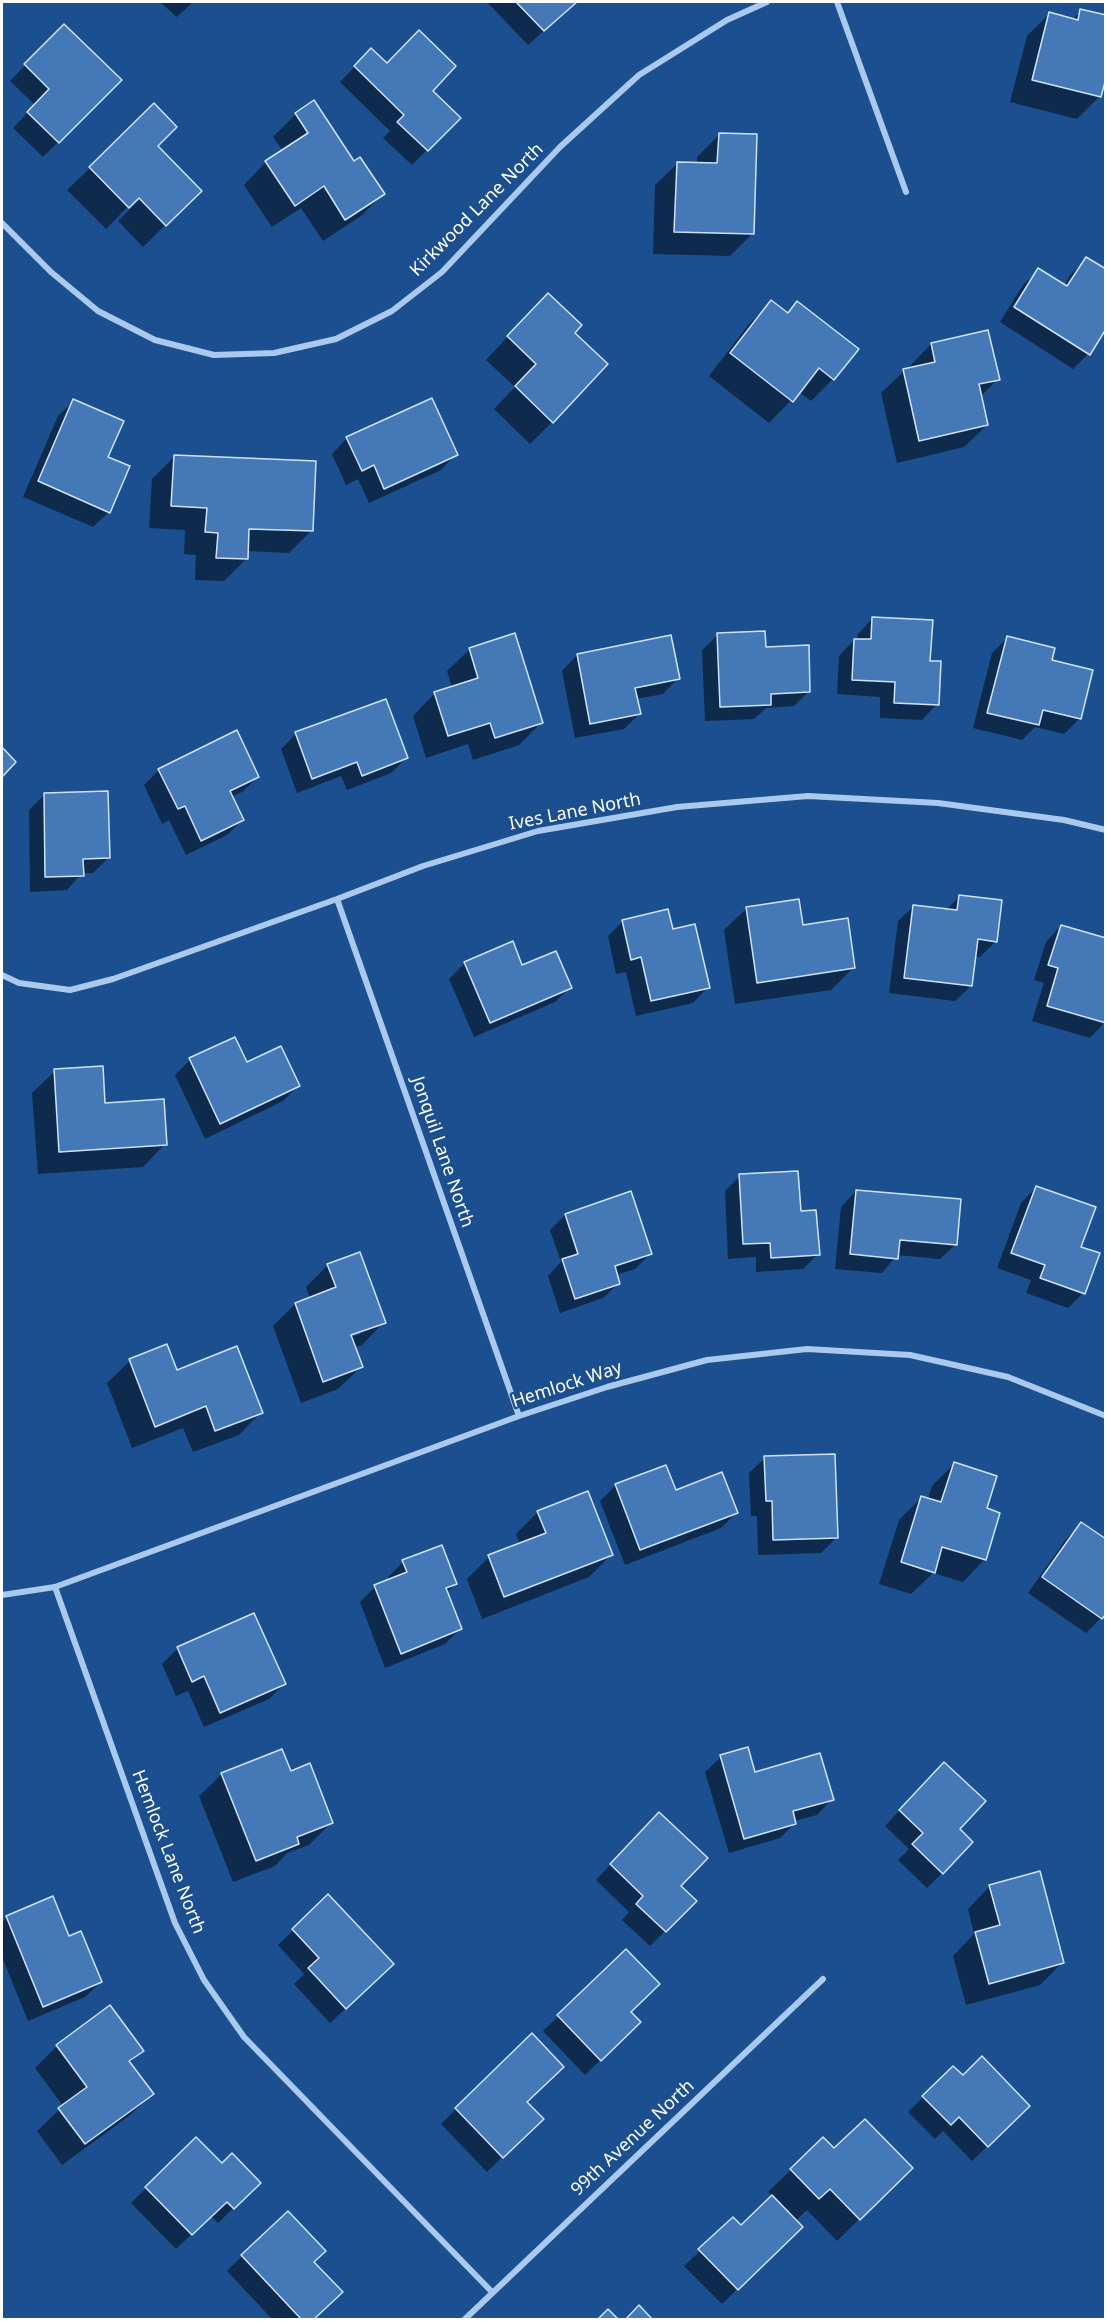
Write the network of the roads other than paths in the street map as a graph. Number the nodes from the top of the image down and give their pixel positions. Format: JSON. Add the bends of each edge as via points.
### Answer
{"nodes":[{"id":1,"x":767,"y":2,"type":"edge"},
{"id":2,"x":837,"y":2,"type":"edge"},
{"id":3,"x":906,"y":192,"type":"dead end"},
{"id":4,"x":2,"y":223,"type":"edge"},
{"id":5,"x":1106,"y":830,"type":"edge"},
{"id":6,"x":337,"y":899,"type":"junction"},
{"id":7,"x":2,"y":975,"type":"edge"},
{"id":8,"x":519,"y":1416,"type":"junction"},
{"id":9,"x":1106,"y":1416,"type":"edge"},
{"id":10,"x":55,"y":1587,"type":"junction"},
{"id":11,"x":2,"y":1595,"type":"edge"},
{"id":12,"x":823,"y":1979,"type":"dead end"},
{"id":13,"x":492,"y":2292,"type":"junction"},
{"id":14,"x":464,"y":2319,"type":"edge"}],
"edges":[{"from":1,"to":4,"type":"street","name":"Kirkwood Lane North","via":[[727,20],[639,75],[560,147],[442,272],[392,311],[336,339],[274,353],[214,355],[155,340],[98,310],[51,272]]},
{"from":2,"to":3,"type":"street"},
{"from":5,"to":6,"type":"street","name":"Ives Lane North","via":[[1064,820],[938,803],[808,795],[677,807],[538,831],[423,866]]},
{"from":6,"to":7,"type":"street","name":"Ives Lane North","via":[[113,979],[70,990],[19,982]]},
{"from":6,"to":8,"type":"street","name":"Jonquil Lane North"},
{"from":8,"to":9,"type":"street","name":"Hemlock Way","via":[[707,1360],[807,1349],[910,1355],[986,1372]]},
{"from":8,"to":10,"type":"street","name":"Hemlock Way"},
{"from":10,"to":11,"type":"street"},
{"from":10,"to":13,"type":"street","name":"Hemlock Lane North","via":[[175,1923],[204,1980],[244,2037]]},
{"from":12,"to":13,"type":"street","name":"99th Avenue North"},
{"from":13,"to":14,"type":"street","name":"99th Avenue North"}]}
